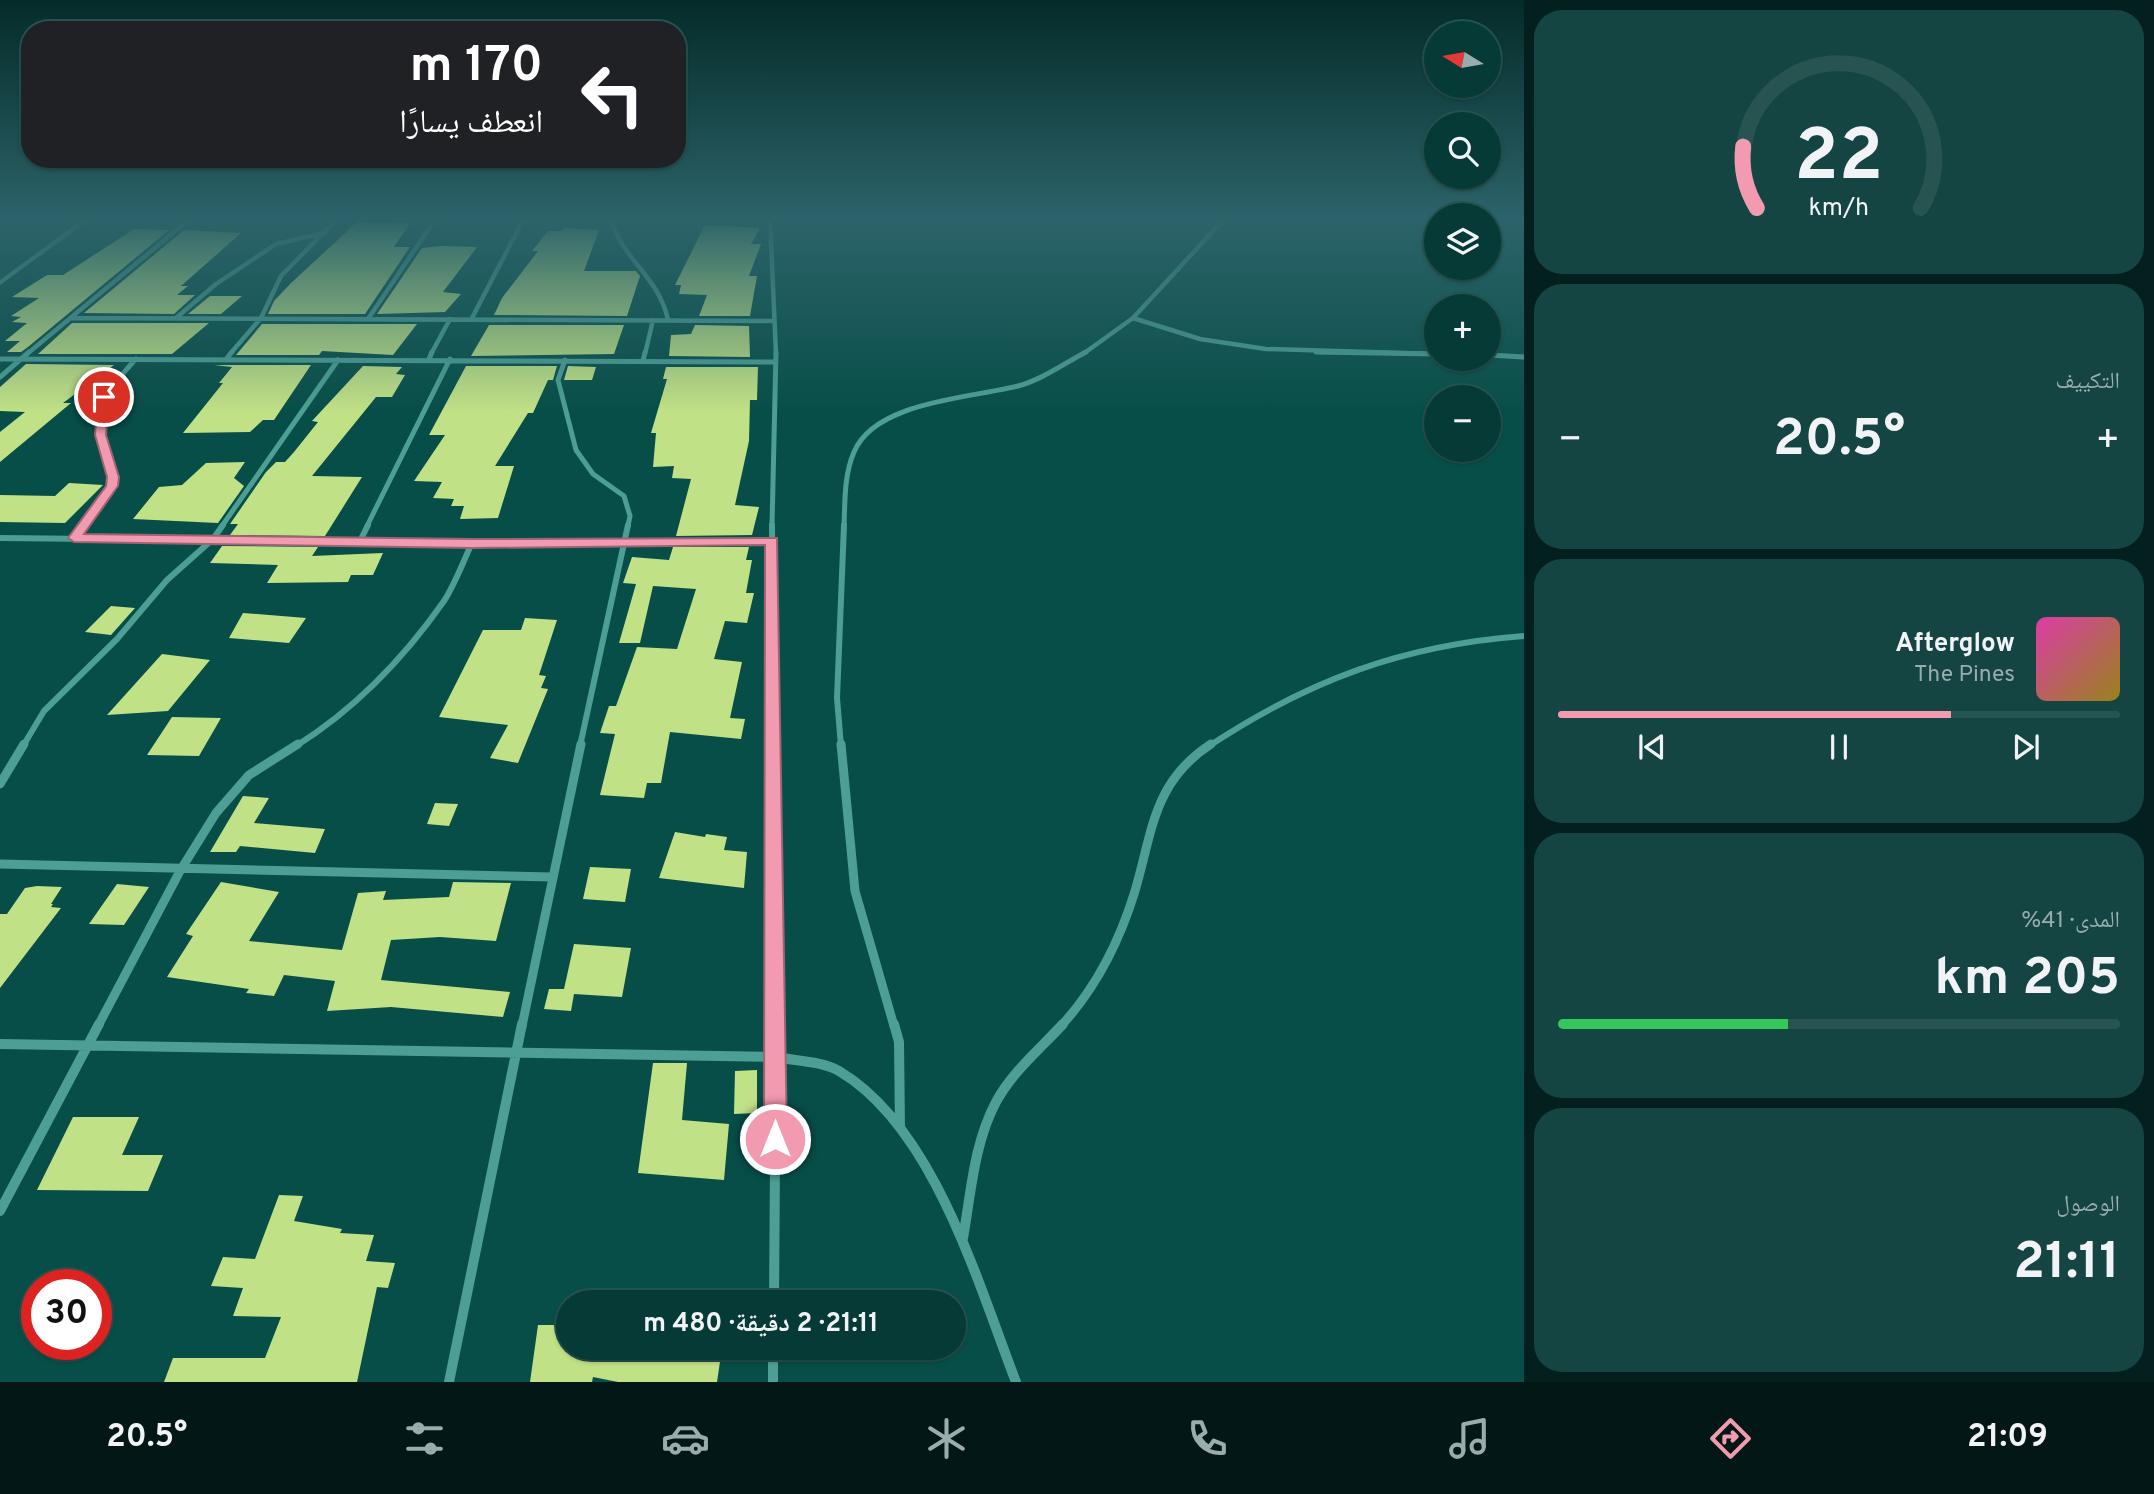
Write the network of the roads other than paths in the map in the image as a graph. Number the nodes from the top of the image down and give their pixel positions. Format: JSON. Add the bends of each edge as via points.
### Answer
{"nodes":[{"id":1,"x":113,"y":282,"type":"edge"},
{"id":2,"x":218,"y":282,"type":"edge"},
{"id":3,"x":278,"y":282,"type":"edge"},
{"id":4,"x":393,"y":282,"type":"edge"},
{"id":5,"x":491,"y":282,"type":"edge"},
{"id":6,"x":653,"y":282,"type":"edge"},
{"id":7,"x":772,"y":282,"type":"edge"},
{"id":8,"x":1165,"y":282,"type":"edge"},
{"id":9,"x":1133,"y":317,"type":"junction"},
{"id":10,"x":70,"y":318,"type":"junction"},
{"id":11,"x":176,"y":318,"type":"junction"},
{"id":12,"x":261,"y":318,"type":"junction"},
{"id":13,"x":450,"y":318,"type":"junction"},
{"id":14,"x":472,"y":318,"type":"junction"},
{"id":15,"x":368,"y":319,"type":"junction"},
{"id":16,"x":653,"y":320,"type":"junction"},
{"id":17,"x":668,"y":320,"type":"junction"},
{"id":18,"x":774,"y":321,"type":"junction"},
{"id":19,"x":1424,"y":354,"type":"edge"},
{"id":20,"x":1501,"y":356,"type":"edge"},
{"id":21,"x":1524,"y":357,"type":"edge"},
{"id":22,"x":227,"y":358,"type":"junction"},
{"id":23,"x":0,"y":359,"type":"edge"},
{"id":24,"x":21,"y":359,"type":"junction"},
{"id":25,"x":136,"y":359,"type":"junction"},
{"id":26,"x":338,"y":359,"type":"junction"},
{"id":27,"x":429,"y":359,"type":"junction"},
{"id":28,"x":450,"y":359,"type":"junction"},
{"id":29,"x":565,"y":360,"type":"junction"},
{"id":30,"x":643,"y":361,"type":"junction"},
{"id":31,"x":776,"y":362,"type":"junction"},
{"id":32,"x":0,"y":377,"type":"edge"},
{"id":33,"x":0,"y":538,"type":"edge"},
{"id":34,"x":74,"y":538,"type":"junction"},
{"id":35,"x":213,"y":539,"type":"junction"},
{"id":36,"x":360,"y":541,"type":"junction"},
{"id":37,"x":772,"y":541,"type":"junction"},
{"id":38,"x":624,"y":542,"type":"junction"},
{"id":39,"x":472,"y":543,"type":"junction"},
{"id":40,"x":1524,"y":636,"type":"edge"},
{"id":41,"x":0,"y":784,"type":"edge"},
{"id":42,"x":0,"y":864,"type":"edge"},
{"id":43,"x":180,"y":871,"type":"junction"},
{"id":44,"x":552,"y":877,"type":"junction"},
{"id":45,"x":0,"y":1044,"type":"edge"},
{"id":46,"x":87,"y":1044,"type":"junction"},
{"id":47,"x":518,"y":1052,"type":"junction"},
{"id":48,"x":776,"y":1057,"type":"junction"},
{"id":49,"x":900,"y":1129,"type":"junction"},
{"id":50,"x":0,"y":1212,"type":"edge"},
{"id":51,"x":963,"y":1239,"type":"junction"},
{"id":52,"x":774,"y":1290,"type":"edge"},
{"id":53,"x":773,"y":1360,"type":"edge"},
{"id":54,"x":449,"y":1382,"type":"edge"},
{"id":55,"x":773,"y":1382,"type":"edge"},
{"id":56,"x":1016,"y":1382,"type":"edge"}],
"edges":[{"from":1,"to":10,"type":"street"},
{"from":2,"to":11,"type":"street"},
{"from":3,"to":12,"type":"street"},
{"from":4,"to":15,"type":"street"},
{"from":5,"to":14,"type":"street"},
{"from":6,"to":17,"type":"street","via":[[662,293]]},
{"from":7,"to":18,"type":"street"},
{"from":8,"to":9,"type":"street"},
{"from":9,"to":19,"type":"street","via":[[1231,345]]},
{"from":9,"to":49,"type":"street","via":[[1091,350],[1022,386],[887,418],[863,437],[847,473],[837,698],[855,891],[899,1042]]},
{"from":10,"to":11,"type":"street"},
{"from":10,"to":24,"type":"street"},
{"from":11,"to":12,"type":"street"},
{"from":12,"to":15,"type":"street"},
{"from":12,"to":22,"type":"street"},
{"from":13,"to":14,"type":"street"},
{"from":13,"to":15,"type":"street"},
{"from":13,"to":27,"type":"street"},
{"from":14,"to":16,"type":"street"},
{"from":16,"to":17,"type":"street"},
{"from":16,"to":30,"type":"street"},
{"from":17,"to":18,"type":"street"},
{"from":18,"to":31,"type":"street"},
{"from":20,"to":21,"type":"street"},
{"from":22,"to":25,"type":"street"},
{"from":22,"to":26,"type":"street"},
{"from":23,"to":24,"type":"street"},
{"from":24,"to":25,"type":"street"},
{"from":24,"to":32,"type":"street"},
{"from":25,"to":34,"type":"street","via":[[113,382],[102,404],[102,448],[112,486]]},
{"from":26,"to":27,"type":"street"},
{"from":26,"to":35,"type":"street"},
{"from":27,"to":28,"type":"street"},
{"from":28,"to":29,"type":"street"},
{"from":28,"to":36,"type":"street"},
{"from":29,"to":30,"type":"street"},
{"from":29,"to":38,"type":"street","via":[[558,380],[576,450],[593,474],[624,496],[630,516]]},
{"from":30,"to":31,"type":"street"},
{"from":31,"to":37,"type":"street"},
{"from":33,"to":34,"type":"street"},
{"from":34,"to":35,"type":"street"},
{"from":35,"to":36,"type":"street"},
{"from":35,"to":41,"type":"street","via":[[167,580],[117,639],[44,710]]},
{"from":36,"to":39,"type":"street"},
{"from":37,"to":38,"type":"street"},
{"from":37,"to":48,"type":"street"},
{"from":38,"to":39,"type":"street"},
{"from":38,"to":44,"type":"street"},
{"from":39,"to":43,"type":"street","via":[[449,593],[379,681],[318,732],[249,775],[216,813]]},
{"from":40,"to":51,"type":"street","via":[[1449,642],[1339,673],[1258,713],[1199,752],[1175,775],[1158,806],[1134,892],[1098,978],[1072,1016],[1005,1088],[989,1117]]},
{"from":42,"to":43,"type":"street"},
{"from":43,"to":44,"type":"street"},
{"from":43,"to":46,"type":"street"},
{"from":44,"to":47,"type":"street"},
{"from":45,"to":46,"type":"street"},
{"from":46,"to":47,"type":"street"},
{"from":46,"to":50,"type":"street"},
{"from":47,"to":48,"type":"street"},
{"from":47,"to":54,"type":"street"},
{"from":48,"to":49,"type":"street","via":[[836,1069],[864,1089]]},
{"from":48,"to":52,"type":"street"},
{"from":49,"to":51,"type":"street","via":[[945,1199]]},
{"from":51,"to":56,"type":"street"},
{"from":53,"to":55,"type":"street"}]}
